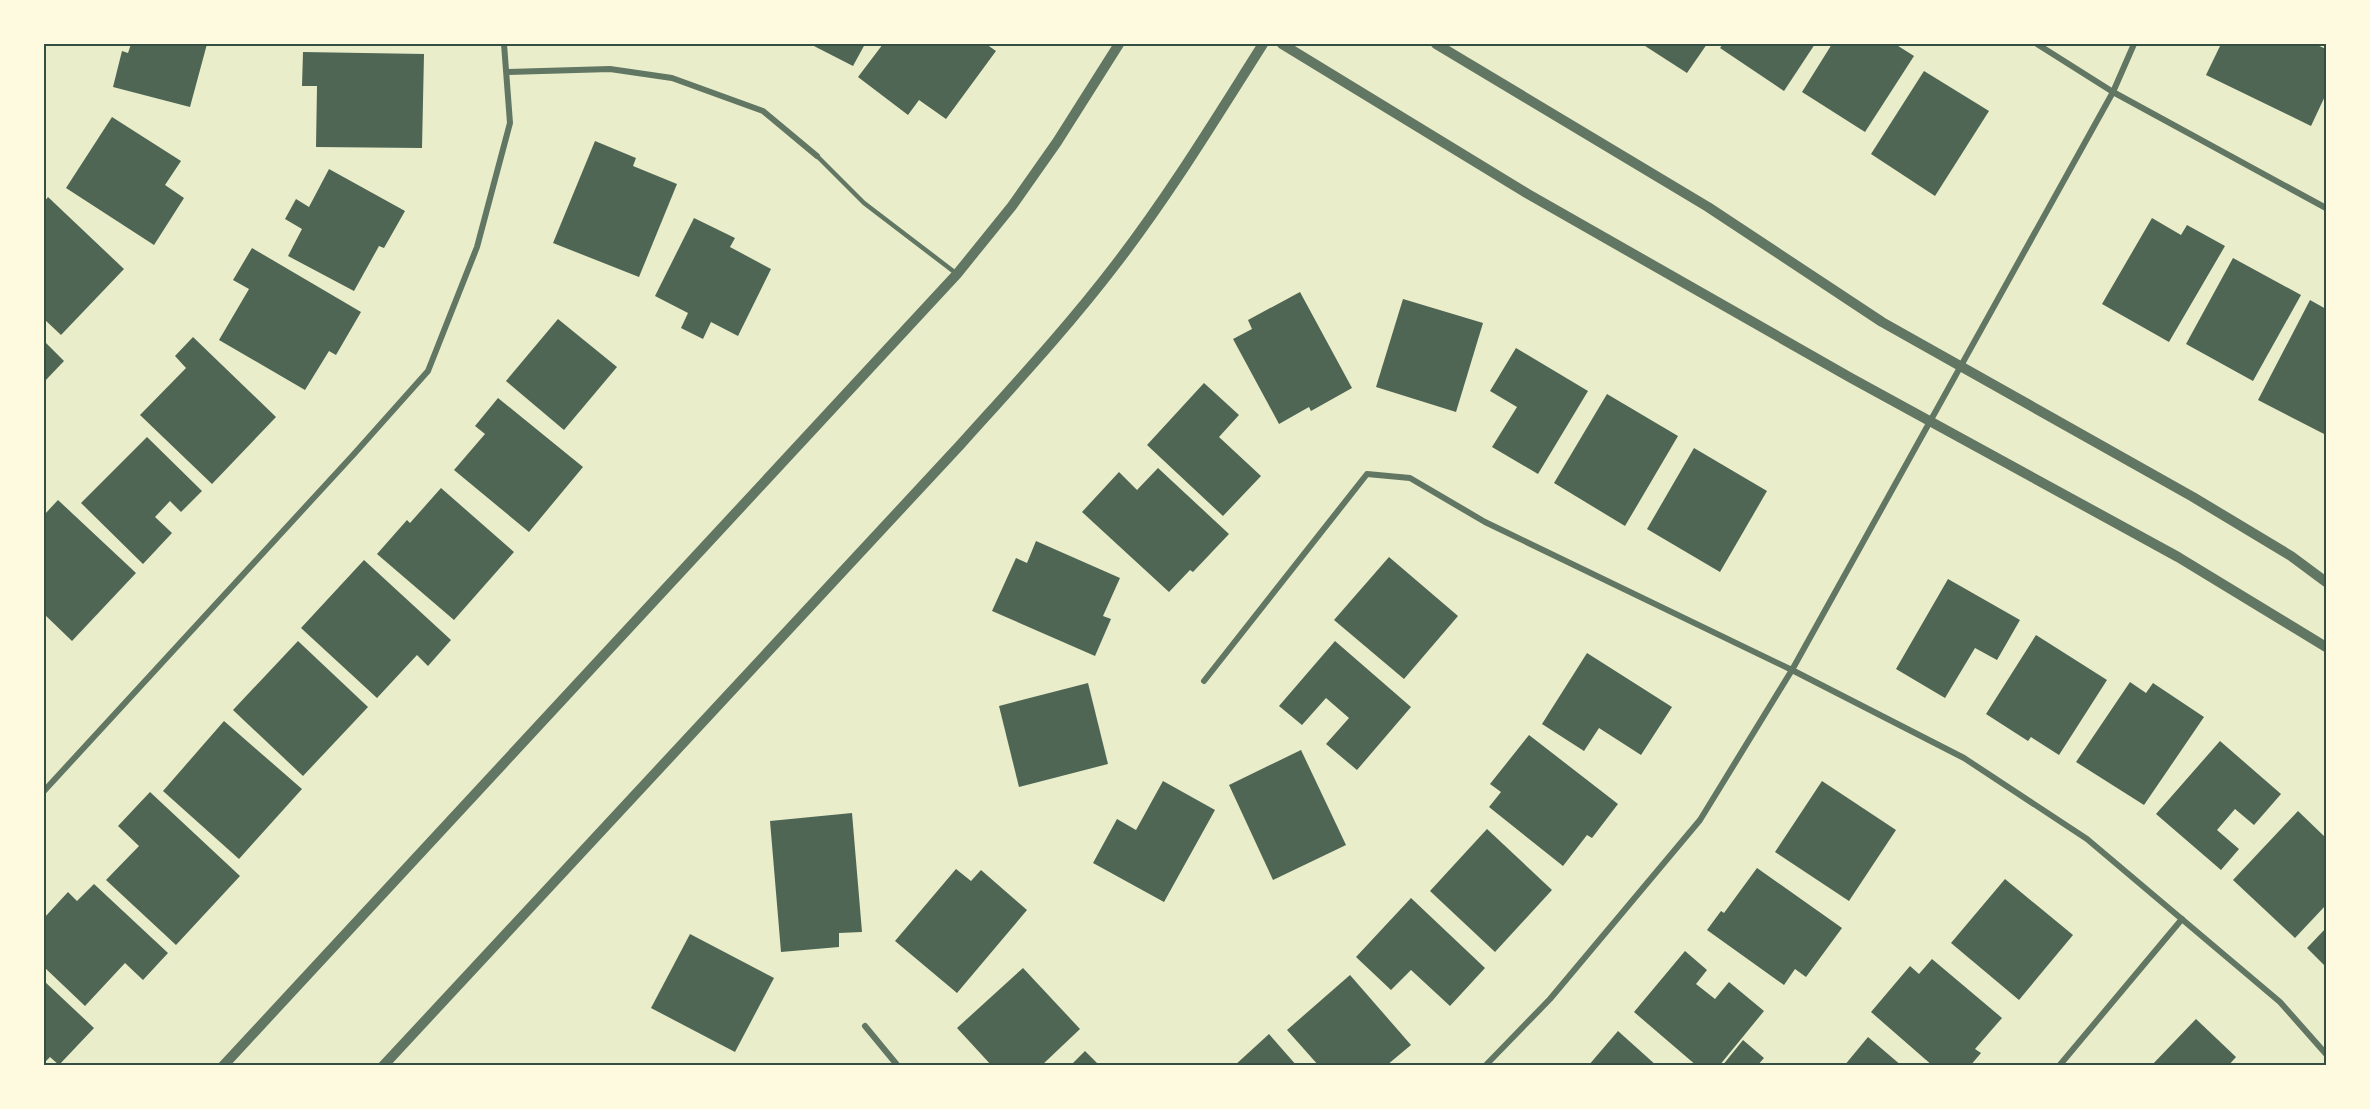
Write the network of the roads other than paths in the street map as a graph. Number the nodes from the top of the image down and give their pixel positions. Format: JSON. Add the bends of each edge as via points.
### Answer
{"nodes":[{"id":1,"x":504,"y":44,"type":"edge"},
{"id":2,"x":1119,"y":44,"type":"edge"},
{"id":3,"x":1263,"y":44,"type":"edge"},
{"id":4,"x":1282,"y":44,"type":"edge"},
{"id":5,"x":1436,"y":44,"type":"edge"},
{"id":6,"x":2037,"y":44,"type":"edge"},
{"id":7,"x":2134,"y":44,"type":"edge"},
{"id":8,"x":507,"y":72,"type":"junction"},
{"id":9,"x":2113,"y":92,"type":"junction"},
{"id":10,"x":817,"y":156,"type":"joint"},
{"id":11,"x":2326,"y":208,"type":"edge"},
{"id":12,"x":957,"y":274,"type":"junction"},
{"id":13,"x":1961,"y":366,"type":"junction"},
{"id":14,"x":1930,"y":420,"type":"junction"},
{"id":15,"x":2326,"y":582,"type":"edge"},
{"id":16,"x":2326,"y":647,"type":"edge"},
{"id":17,"x":1792,"y":670,"type":"junction"},
{"id":18,"x":1204,"y":681,"type":"dead end"},
{"id":19,"x":44,"y":791,"type":"edge"},
{"id":20,"x":2182,"y":919,"type":"junction"},
{"id":21,"x":865,"y":1026,"type":"dead end"},
{"id":22,"x":2326,"y":1054,"type":"edge"},
{"id":23,"x":223,"y":1065,"type":"edge"},
{"id":24,"x":383,"y":1065,"type":"edge"},
{"id":25,"x":898,"y":1065,"type":"edge"},
{"id":26,"x":1485,"y":1065,"type":"edge"},
{"id":27,"x":2059,"y":1065,"type":"edge"}],
"edges":[{"from":1,"to":8,"type":"street"},
{"from":2,"to":12,"type":"street","via":[[1058,142]]},
{"from":3,"to":24,"type":"street","via":[[1160,203],[1050,345]]},
{"from":4,"to":14,"type":"street","via":[[1528,194]]},
{"from":5,"to":13,"type":"street","via":[[1708,207],[1882,322]]},
{"from":6,"to":9,"type":"street"},
{"from":7,"to":9,"type":"street"},
{"from":8,"to":10,"type":"street","via":[[610,69],[672,78],[763,111]]},
{"from":8,"to":19,"type":"street","via":[[510,123],[477,247],[428,370]]},
{"from":9,"to":11,"type":"street"},
{"from":9,"to":13,"type":"street"},
{"from":10,"to":12,"type":"lane","via":[[864,203]]},
{"from":12,"to":23,"type":"street"},
{"from":13,"to":14,"type":"street"},
{"from":13,"to":15,"type":"street","via":[[2203,502]]},
{"from":14,"to":16,"type":"street","via":[[2178,557]]},
{"from":14,"to":17,"type":"street"},
{"from":17,"to":18,"type":"street","via":[[1485,522],[1410,478],[1367,474]]},
{"from":17,"to":20,"type":"street","via":[[1964,758],[2086,839]]},
{"from":17,"to":26,"type":"street","via":[[1700,820],[1550,999]]},
{"from":20,"to":22,"type":"street","via":[[2280,1002]]},
{"from":20,"to":27,"type":"street"},
{"from":21,"to":25,"type":"street"}]}
